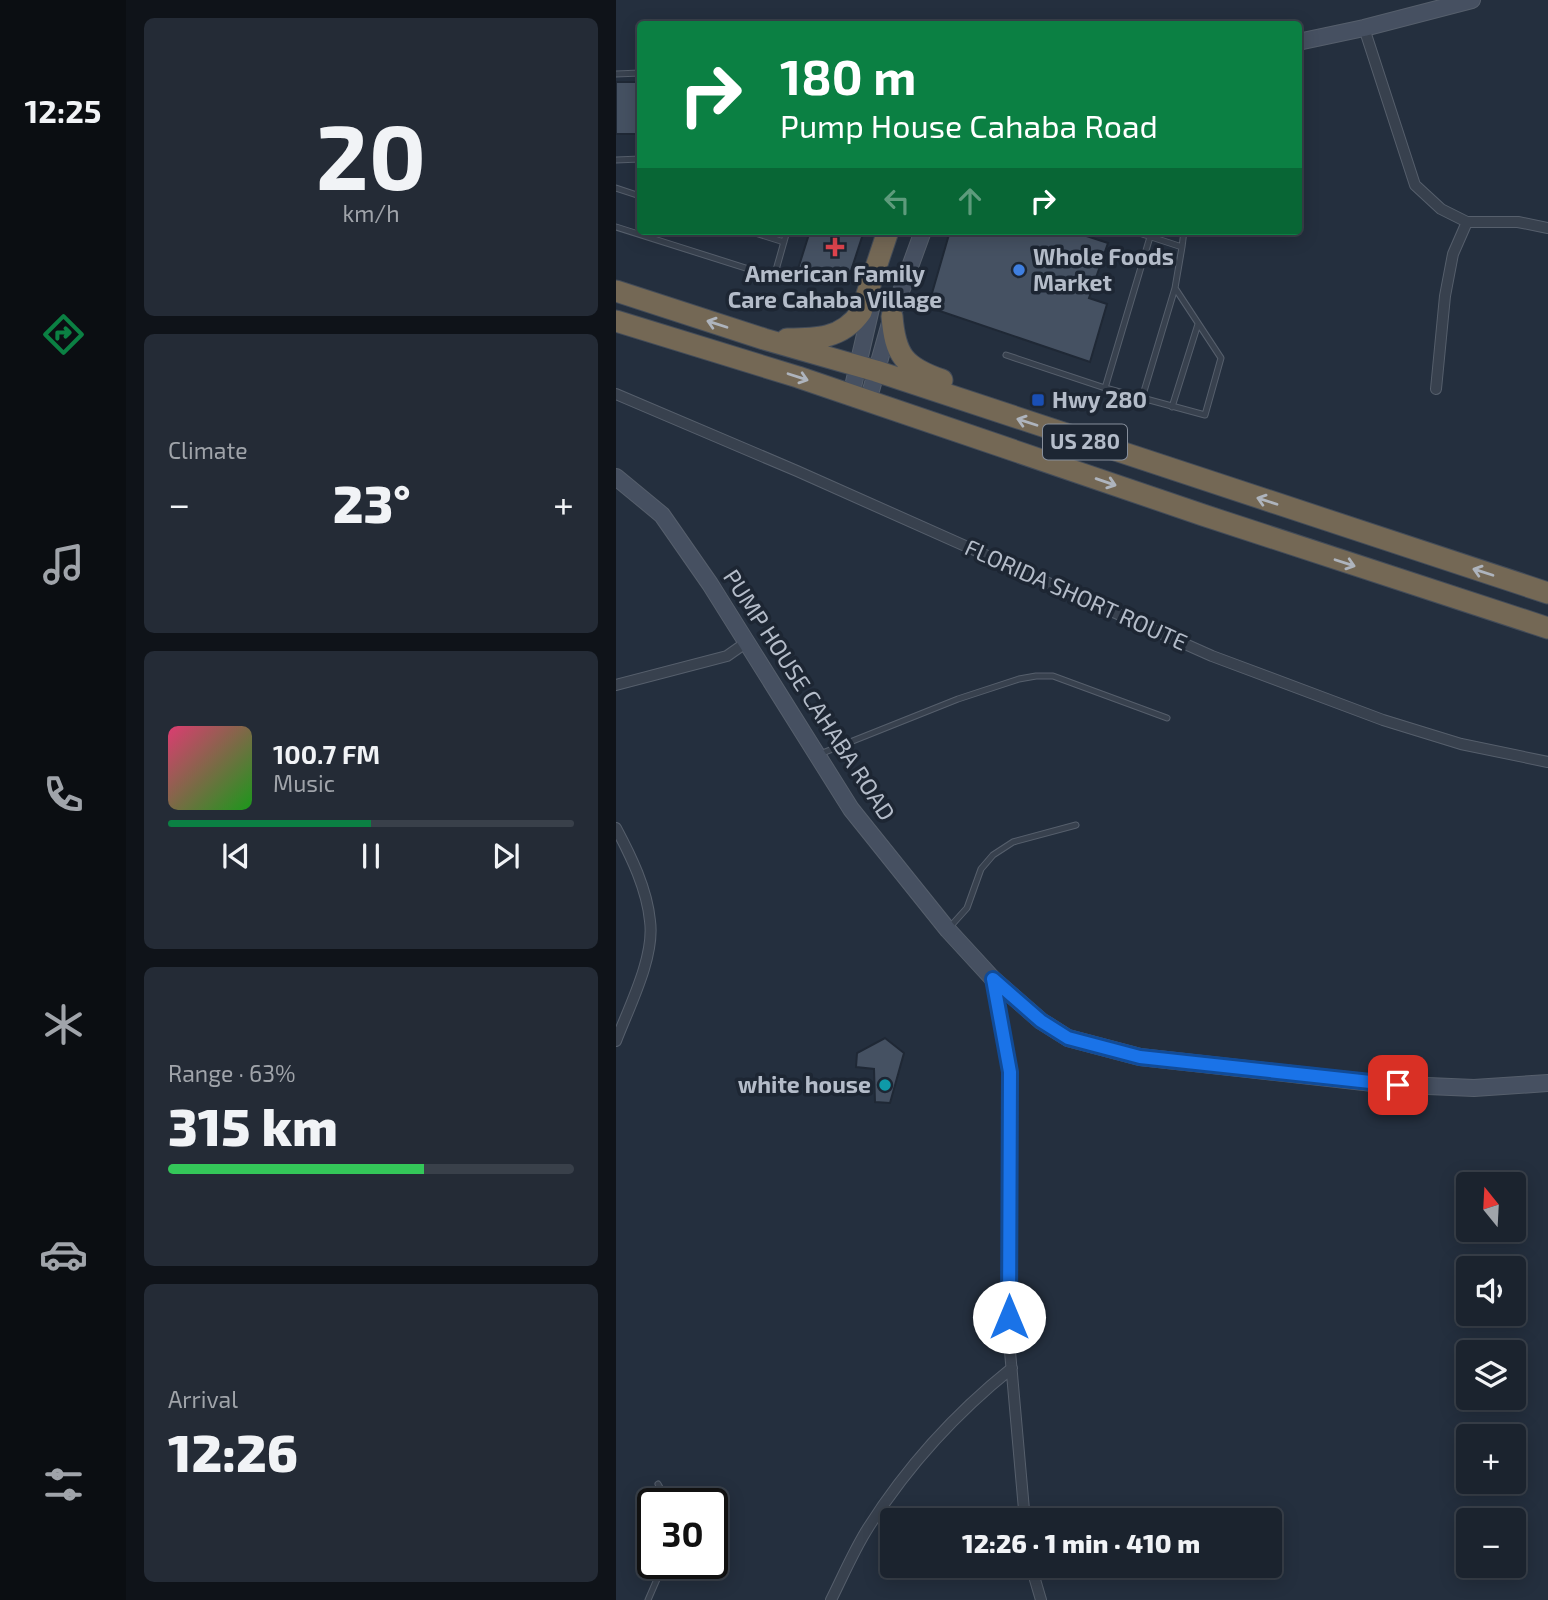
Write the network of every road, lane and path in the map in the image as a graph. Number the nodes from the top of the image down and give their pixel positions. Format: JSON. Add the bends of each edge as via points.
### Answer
{"nodes":[{"id":1,"x":1471,"y":0,"type":"edge"},
{"id":2,"x":1364,"y":28,"type":"junction"},
{"id":3,"x":1302,"y":41,"type":"edge"},
{"id":4,"x":637,"y":73,"type":"edge"},
{"id":5,"x":616,"y":74,"type":"edge"},
{"id":6,"x":637,"y":159,"type":"edge"},
{"id":7,"x":616,"y":160,"type":"edge"},
{"id":8,"x":616,"y":188,"type":"edge"},
{"id":9,"x":637,"y":195,"type":"edge"},
{"id":10,"x":1467,"y":222,"type":"junction"},
{"id":11,"x":616,"y":227,"type":"edge"},
{"id":12,"x":1548,"y":228,"type":"edge"},
{"id":13,"x":637,"y":234,"type":"edge"},
{"id":14,"x":641,"y":235,"type":"edge"},
{"id":15,"x":761,"y":235,"type":"edge"},
{"id":16,"x":786,"y":235,"type":"edge"},
{"id":17,"x":887,"y":235,"type":"edge"},
{"id":18,"x":894,"y":235,"type":"edge"},
{"id":19,"x":922,"y":235,"type":"edge"},
{"id":20,"x":1147,"y":235,"type":"edge"},
{"id":21,"x":1184,"y":235,"type":"edge"},
{"id":22,"x":1150,"y":237,"type":"junction"},
{"id":23,"x":783,"y":242,"type":"junction"},
{"id":24,"x":1182,"y":247,"type":"junction"},
{"id":25,"x":1175,"y":288,"type":"junction"},
{"id":26,"x":616,"y":291,"type":"edge"},
{"id":27,"x":892,"y":316,"type":"junction"},
{"id":28,"x":616,"y":321,"type":"edge"},
{"id":29,"x":1198,"y":324,"type":"junction"},
{"id":30,"x":765,"y":340,"type":"junction"},
{"id":31,"x":1006,"y":355,"type":"dead end"},
{"id":32,"x":867,"y":368,"type":"junction"},
{"id":33,"x":1105,"y":388,"type":"junction"},
{"id":34,"x":1436,"y":389,"type":"dead end"},
{"id":35,"x":616,"y":394,"type":"edge"},
{"id":36,"x":860,"y":398,"type":"junction"},
{"id":37,"x":1142,"y":398,"type":"junction"},
{"id":38,"x":1172,"y":407,"type":"junction"},
{"id":39,"x":995,"y":412,"type":"junction"},
{"id":40,"x":616,"y":477,"type":"edge"},
{"id":41,"x":1548,"y":593,"type":"edge"},
{"id":42,"x":1548,"y":628,"type":"edge"},
{"id":43,"x":747,"y":642,"type":"junction"},
{"id":44,"x":616,"y":685,"type":"edge"},
{"id":45,"x":1167,"y":718,"type":"dead end"},
{"id":46,"x":817,"y":755,"type":"junction"},
{"id":47,"x":1548,"y":762,"type":"edge"},
{"id":48,"x":1076,"y":825,"type":"dead end"},
{"id":49,"x":616,"y":828,"type":"edge"},
{"id":50,"x":948,"y":930,"type":"junction"},
{"id":51,"x":993,"y":979,"type":"junction"},
{"id":52,"x":616,"y":1041,"type":"edge"},
{"id":53,"x":1548,"y":1083,"type":"edge"},
{"id":54,"x":1012,"y":1368,"type":"junction"},
{"id":55,"x":658,"y":1484,"type":"dead end"},
{"id":56,"x":660,"y":1488,"type":"edge"},
{"id":57,"x":1025,"y":1508,"type":"edge"},
{"id":58,"x":1035,"y":1578,"type":"edge"},
{"id":59,"x":658,"y":1579,"type":"edge"},
{"id":60,"x":649,"y":1600,"type":"edge"},
{"id":61,"x":831,"y":1600,"type":"edge"},
{"id":62,"x":1041,"y":1600,"type":"edge"}],
"edges":[{"from":1,"to":2,"type":"street"},
{"from":2,"to":3,"type":"street"},
{"from":2,"to":10,"type":"street","via":[[1415,185],[1441,209]]},
{"from":4,"to":5,"type":"lane"},
{"from":6,"to":7,"type":"lane"},
{"from":8,"to":9,"type":"lane"},
{"from":10,"to":12,"type":"street","via":[[1518,222]]},
{"from":10,"to":34,"type":"street","via":[[1453,254],[1445,296]]},
{"from":11,"to":13,"type":"lane"},
{"from":14,"to":23,"type":"lane","via":[[774,277]]},
{"from":15,"to":23,"type":"lane"},
{"from":16,"to":23,"type":"lane"},
{"from":17,"to":30,"type":"highway","via":[[861,312],[845,330],[830,336]]},
{"from":18,"to":32,"type":"street","via":[[872,304]]},
{"from":19,"to":27,"type":"street"},
{"from":20,"to":22,"type":"lane"},
{"from":21,"to":24,"type":"lane"},
{"from":22,"to":24,"type":"lane"},
{"from":22,"to":33,"type":"lane"},
{"from":24,"to":25,"type":"lane"},
{"from":25,"to":29,"type":"lane"},
{"from":25,"to":37,"type":"lane"},
{"from":30,"to":26,"type":"highway","number":"US 280","one_way":true},
{"from":27,"to":32,"type":"street"},
{"from":27,"to":39,"type":"highway","via":[[897,349],[906,363],[982,394]]},
{"from":28,"to":36,"type":"highway","number":"US 280","one_way":true},
{"from":29,"to":38,"type":"lane"},
{"from":29,"to":38,"type":"lane","via":[[1221,358],[1205,415]]},
{"from":30,"to":32,"type":"highway","number":"US 280"},
{"from":31,"to":33,"type":"lane"},
{"from":32,"to":36,"type":"street"},
{"from":32,"to":39,"type":"highway","number":"US 280"},
{"from":33,"to":37,"type":"lane"},
{"from":35,"to":47,"type":"street","name":"FLORIDA SHORT ROUTE","via":[[1212,656],[1383,720],[1461,744]]},
{"from":36,"to":42,"type":"highway","number":"US 280","one_way":true},
{"from":37,"to":38,"type":"lane"},
{"from":41,"to":39,"type":"highway","number":"US 280","one_way":true},
{"from":40,"to":43,"type":"street","name":"PUMP HOUSE CAHABA ROAD","via":[[662,516]]},
{"from":43,"to":44,"type":"street","via":[[727,656]]},
{"from":43,"to":46,"type":"street","name":"PUMP HOUSE CAHABA ROAD"},
{"from":45,"to":46,"type":"lane","via":[[1053,676],[1036,676],[958,699]]},
{"from":46,"to":50,"type":"street","name":"PUMP HOUSE CAHABA ROAD","via":[[851,809]]},
{"from":48,"to":50,"type":"lane","via":[[1013,842],[993,855],[981,869],[967,908]]},
{"from":49,"to":52,"type":"street","via":[[641,884],[651,922],[647,956]]},
{"from":50,"to":51,"type":"street","name":"PUMP HOUSE CAHABA ROAD"},
{"from":51,"to":53,"type":"street","name":"PUMP HOUSE CAHABA ROAD","via":[[1068,1038],[1140,1057],[1382,1084],[1474,1088]]},
{"from":51,"to":54,"type":"street","via":[[1010,1072]]},
{"from":54,"to":57,"type":"street"},
{"from":54,"to":61,"type":"street","via":[[984,1390],[918,1459],[867,1528]]},
{"from":55,"to":56,"type":"lane"},
{"from":58,"to":62,"type":"street"},
{"from":59,"to":60,"type":"lane"}]}
